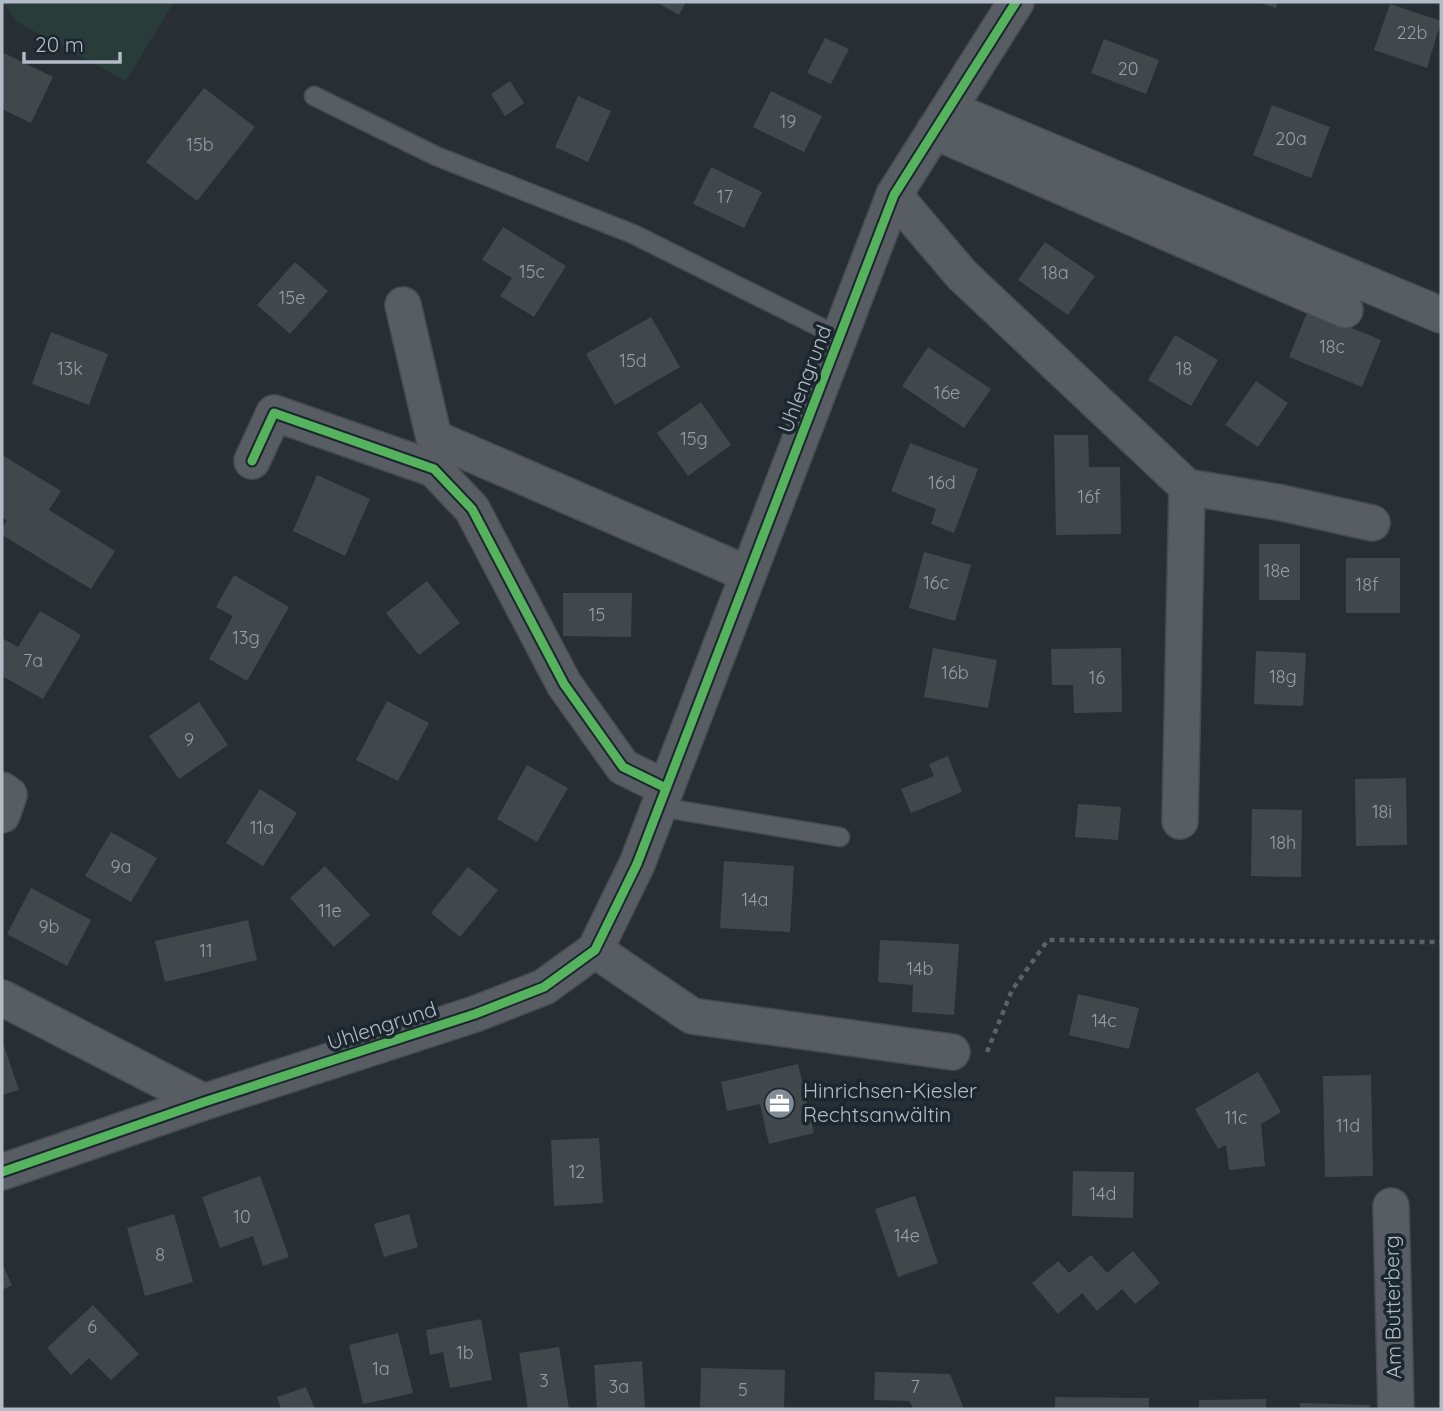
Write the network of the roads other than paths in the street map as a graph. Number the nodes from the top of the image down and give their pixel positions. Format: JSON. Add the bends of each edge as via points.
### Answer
{"nodes":[{"id":1,"x":1016,"y":2,"type":"edge"},
{"id":2,"x":314,"y":96,"type":"dead end"},
{"id":3,"x":942,"y":120,"type":"junction"},
{"id":4,"x":894,"y":195,"type":"junction"},
{"id":5,"x":403,"y":305,"type":"dead end"},
{"id":6,"x":1345,"y":310,"type":"dead end"},
{"id":7,"x":1441,"y":315,"type":"edge"},
{"id":8,"x":840,"y":337,"type":"junction"},
{"id":9,"x":252,"y":461,"type":"dead end"},
{"id":10,"x":1187,"y":486,"type":"junction"},
{"id":11,"x":1371,"y":523,"type":"dead end"},
{"id":12,"x":748,"y":574,"type":"junction"},
{"id":13,"x":2,"y":790,"type":"edge"},
{"id":14,"x":662,"y":798,"type":"junction"},
{"id":15,"x":2,"y":815,"type":"edge"},
{"id":16,"x":1180,"y":821,"type":"dead end"},
{"id":17,"x":840,"y":837,"type":"dead end"},
{"id":18,"x":595,"y":950,"type":"junction"},
{"id":19,"x":2,"y":998,"type":"edge"},
{"id":20,"x":951,"y":1052,"type":"road end"},
{"id":21,"x":204,"y":1102,"type":"junction"},
{"id":22,"x":2,"y":1172,"type":"edge"},
{"id":23,"x":1391,"y":1206,"type":"dead end"},
{"id":24,"x":1396,"y":1409,"type":"edge"}],
"edges":[{"from":1,"to":3,"type":"street","name":"Uhlengrund"},
{"from":2,"to":8,"type":"lane","via":[[436,156],[633,234]]},
{"from":3,"to":4,"type":"street","name":"Uhlengrund"},
{"from":3,"to":6,"type":"street"},
{"from":3,"to":7,"type":"street"},
{"from":4,"to":8,"type":"street","name":"Uhlengrund"},
{"from":4,"to":10,"type":"street","via":[[962,275]]},
{"from":5,"to":12,"type":"street","via":[[434,438]]},
{"from":8,"to":12,"type":"street","name":"Uhlengrund"},
{"from":9,"to":14,"type":"street","via":[[274,413],[434,469],[472,509],[564,684],[624,767]]},
{"from":10,"to":11,"type":"street"},
{"from":10,"to":16,"type":"street"},
{"from":12,"to":14,"type":"street","name":"Uhlengrund"},
{"from":13,"to":15,"type":"street","via":[[9,795]]},
{"from":14,"to":17,"type":"lane"},
{"from":14,"to":18,"type":"street","name":"Uhlengrund","via":[[637,864]]},
{"from":18,"to":20,"type":"street","via":[[692,1016]]},
{"from":18,"to":21,"type":"street","name":"Uhlengrund","via":[[544,987],[475,1014]]},
{"from":19,"to":21,"type":"street"},
{"from":21,"to":22,"type":"street","name":"Uhlengrund"},
{"from":23,"to":24,"type":"street","name":"Am Butterberg"}]}
